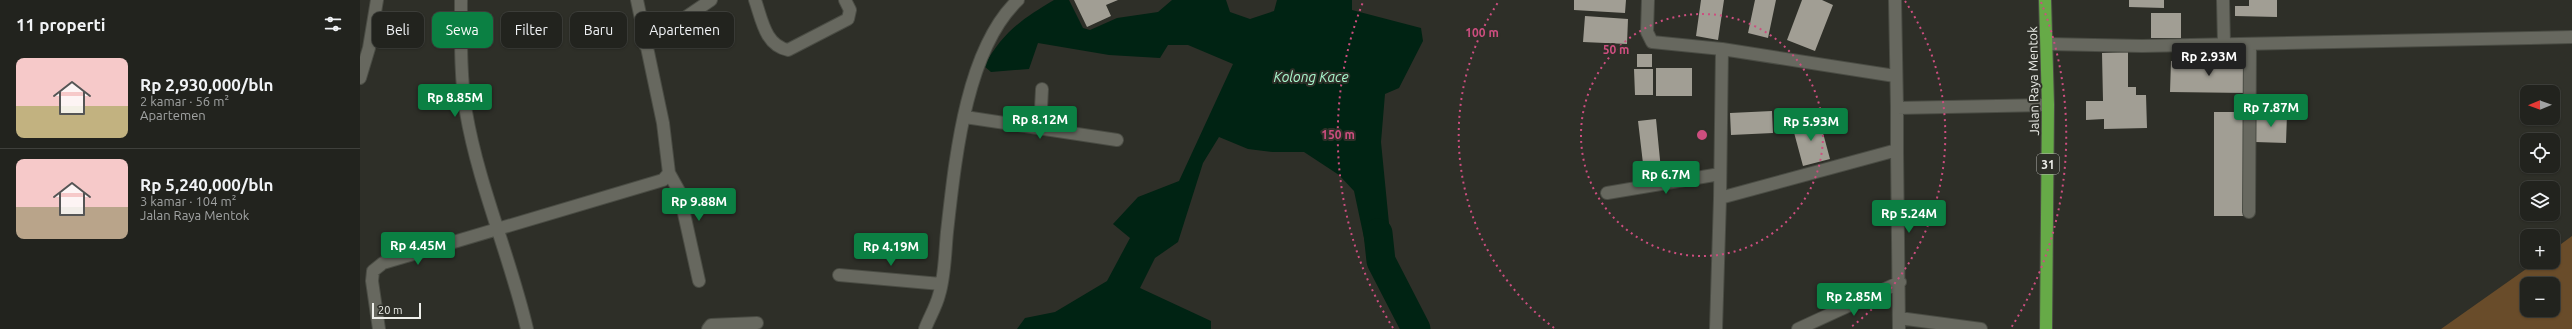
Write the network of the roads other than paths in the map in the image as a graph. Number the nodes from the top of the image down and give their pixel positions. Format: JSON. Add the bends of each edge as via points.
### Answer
{"nodes":[{"id":1,"x":377,"y":0,"type":"edge"},
{"id":2,"x":461,"y":0,"type":"edge"},
{"id":3,"x":637,"y":0,"type":"edge"},
{"id":4,"x":711,"y":0,"type":"edge"},
{"id":5,"x":755,"y":0,"type":"edge"},
{"id":6,"x":845,"y":0,"type":"edge"},
{"id":7,"x":1648,"y":0,"type":"edge"},
{"id":8,"x":1895,"y":0,"type":"edge"},
{"id":9,"x":2045,"y":0,"type":"edge"},
{"id":10,"x":2223,"y":0,"type":"edge"},
{"id":11,"x":1014,"y":4,"type":"edge"},
{"id":12,"x":639,"y":12,"type":"edge"},
{"id":13,"x":693,"y":12,"type":"edge"},
{"id":14,"x":2572,"y":37,"type":"edge"},
{"id":15,"x":2047,"y":44,"type":"junction"},
{"id":16,"x":2224,"y":44,"type":"junction"},
{"id":17,"x":2250,"y":44,"type":"junction"},
{"id":18,"x":646,"y":48,"type":"edge"},
{"id":19,"x":1722,"y":49,"type":"junction"},
{"id":20,"x":1895,"y":76,"type":"junction"},
{"id":21,"x":360,"y":78,"type":"edge"},
{"id":22,"x":1042,"y":89,"type":"dead end"},
{"id":23,"x":2048,"y":105,"type":"junction"},
{"id":24,"x":1897,"y":108,"type":"junction"},
{"id":25,"x":965,"y":117,"type":"junction"},
{"id":26,"x":1040,"y":128,"type":"junction"},
{"id":27,"x":1117,"y":140,"type":"dead end"},
{"id":28,"x":1896,"y":150,"type":"junction"},
{"id":29,"x":669,"y":173,"type":"junction"},
{"id":30,"x":1720,"y":174,"type":"junction"},
{"id":31,"x":1607,"y":193,"type":"dead end"},
{"id":32,"x":1720,"y":198,"type":"junction"},
{"id":33,"x":2249,"y":212,"type":"dead end"},
{"id":34,"x":496,"y":229,"type":"junction"},
{"id":35,"x":839,"y":275,"type":"dead end"},
{"id":36,"x":699,"y":281,"type":"dead end"},
{"id":37,"x":1900,"y":282,"type":"junction"},
{"id":38,"x":941,"y":284,"type":"junction"},
{"id":39,"x":757,"y":323,"type":"dead end"},
{"id":40,"x":1899,"y":323,"type":"edge"},
{"id":41,"x":379,"y":329,"type":"edge"},
{"id":42,"x":527,"y":329,"type":"edge"},
{"id":43,"x":708,"y":329,"type":"edge"},
{"id":44,"x":924,"y":329,"type":"edge"},
{"id":45,"x":1716,"y":329,"type":"edge"},
{"id":46,"x":1798,"y":329,"type":"edge"},
{"id":47,"x":1981,"y":329,"type":"edge"},
{"id":48,"x":2046,"y":329,"type":"edge"}],
"edges":[{"from":1,"to":21,"type":"street","via":[[369,48]]},
{"from":2,"to":34,"type":"street","via":[[461,58],[466,112],[478,168]]},
{"from":3,"to":12,"type":"street"},
{"from":4,"to":13,"type":"street"},
{"from":5,"to":6,"type":"street","via":[[772,43],[788,50],[848,19],[850,10]]},
{"from":7,"to":19,"type":"street","via":[[1647,32],[1652,42]]},
{"from":8,"to":20,"type":"street"},
{"from":9,"to":15,"type":"highway","name":"Jalan Raya Mentok","number":"31"},
{"from":10,"to":16,"type":"street"},
{"from":11,"to":25,"type":"street","via":[[1000,23],[975,75]]},
{"from":14,"to":17,"type":"street"},
{"from":15,"to":16,"type":"street"},
{"from":15,"to":23,"type":"highway","name":"Jalan Raya Mentok","number":"31"},
{"from":16,"to":17,"type":"street"},
{"from":17,"to":33,"type":"street"},
{"from":18,"to":29,"type":"street","via":[[663,123]]},
{"from":19,"to":20,"type":"street"},
{"from":19,"to":30,"type":"street"},
{"from":20,"to":24,"type":"street"},
{"from":22,"to":26,"type":"street"},
{"from":23,"to":24,"type":"street"},
{"from":23,"to":48,"type":"highway","name":"Jalan Raya Mentok","number":"31"},
{"from":24,"to":28,"type":"street"},
{"from":25,"to":26,"type":"street"},
{"from":25,"to":38,"type":"street","via":[[954,174]]},
{"from":26,"to":27,"type":"street"},
{"from":28,"to":32,"type":"street"},
{"from":28,"to":37,"type":"street"},
{"from":29,"to":34,"type":"street","via":[[663,180]]},
{"from":29,"to":36,"type":"street","via":[[679,192]]},
{"from":30,"to":31,"type":"street"},
{"from":30,"to":32,"type":"street"},
{"from":32,"to":45,"type":"street"},
{"from":34,"to":41,"type":"street","via":[[383,263],[373,271],[372,281]]},
{"from":34,"to":42,"type":"street"},
{"from":35,"to":38,"type":"street"},
{"from":37,"to":40,"type":"street"},
{"from":37,"to":46,"type":"street"},
{"from":38,"to":44,"type":"street","via":[[939,295]]},
{"from":39,"to":43,"type":"street","via":[[711,325]]},
{"from":40,"to":47,"type":"street"}]}
